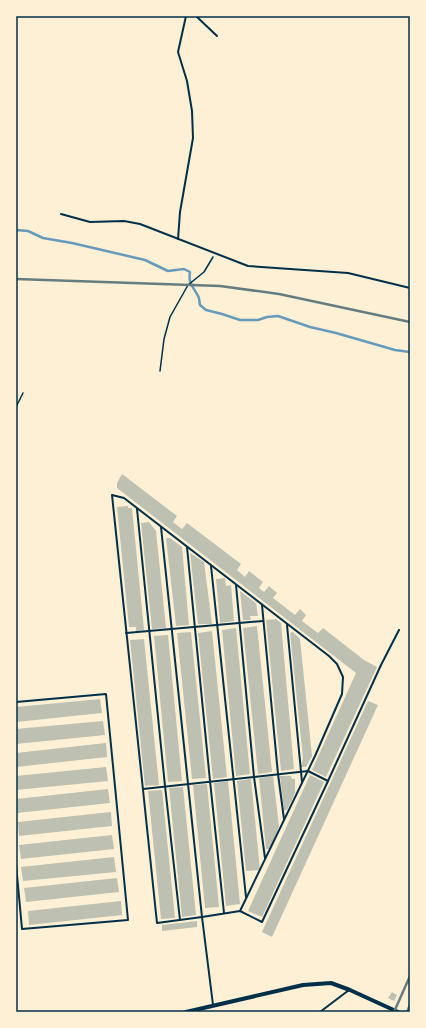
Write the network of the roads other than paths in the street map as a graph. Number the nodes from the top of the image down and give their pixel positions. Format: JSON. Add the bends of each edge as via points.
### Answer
{"nodes":[{"id":1,"x":186,"y":16,"type":"edge"},
{"id":2,"x":196,"y":16,"type":"edge"},
{"id":3,"x":217,"y":36,"type":"dead end"},
{"id":4,"x":60,"y":214,"type":"dead end"},
{"id":5,"x":178,"y":239,"type":"junction"},
{"id":6,"x":410,"y":288,"type":"edge"},
{"id":7,"x":137,"y":508,"type":"junction"},
{"id":8,"x":160,"y":527,"type":"junction"},
{"id":9,"x":187,"y":547,"type":"junction"},
{"id":10,"x":211,"y":565,"type":"junction"},
{"id":11,"x":236,"y":585,"type":"junction"},
{"id":12,"x":262,"y":604,"type":"junction"},
{"id":13,"x":263,"y":621,"type":"junction"},
{"id":14,"x":240,"y":623,"type":"junction"},
{"id":15,"x":287,"y":624,"type":"junction"},
{"id":16,"x":217,"y":626,"type":"junction"},
{"id":17,"x":194,"y":628,"type":"junction"},
{"id":18,"x":172,"y":630,"type":"junction"},
{"id":19,"x":399,"y":630,"type":"dead end"},
{"id":20,"x":149,"y":631,"type":"junction"},
{"id":21,"x":126,"y":633,"type":"junction"},
{"id":22,"x":16,"y":702,"type":"edge"},
{"id":23,"x":308,"y":771,"type":"junction"},
{"id":24,"x":301,"y":772,"type":"junction"},
{"id":25,"x":278,"y":774,"type":"junction"},
{"id":26,"x":254,"y":776,"type":"junction"},
{"id":27,"x":234,"y":779,"type":"junction"},
{"id":28,"x":210,"y":781,"type":"junction"},
{"id":29,"x":328,"y":781,"type":"junction"},
{"id":30,"x":302,"y":783,"type":"junction"},
{"id":31,"x":188,"y":784,"type":"junction"},
{"id":32,"x":165,"y":786,"type":"junction"},
{"id":33,"x":143,"y":789,"type":"junction"},
{"id":34,"x":284,"y":820,"type":"junction"},
{"id":35,"x":266,"y":858,"type":"junction"},
{"id":36,"x":16,"y":864,"type":"edge"},
{"id":37,"x":246,"y":898,"type":"junction"},
{"id":38,"x":240,"y":911,"type":"junction"},
{"id":39,"x":224,"y":914,"type":"junction"},
{"id":40,"x":202,"y":917,"type":"junction"},
{"id":41,"x":180,"y":920,"type":"junction"},
{"id":42,"x":350,"y":990,"type":"junction"},
{"id":43,"x":213,"y":1006,"type":"junction"},
{"id":44,"x":186,"y":1012,"type":"edge"},
{"id":45,"x":320,"y":1012,"type":"edge"},
{"id":46,"x":398,"y":1012,"type":"edge"}],
"edges":[{"from":1,"to":5,"type":"lane","via":[[178,52],[187,81],[193,138]]},
{"from":2,"to":3,"type":"lane"},
{"from":4,"to":5,"type":"lane","via":[[90,222],[132,222]]},
{"from":5,"to":6,"type":"lane","via":[[248,266],[348,273]]},
{"from":7,"to":8,"type":"lane"},
{"from":7,"to":20,"type":"lane"},
{"from":7,"to":21,"type":"lane","via":[[124,498],[112,495]]},
{"from":8,"to":9,"type":"lane"},
{"from":8,"to":18,"type":"lane"},
{"from":9,"to":10,"type":"lane"},
{"from":9,"to":17,"type":"lane"},
{"from":10,"to":11,"type":"lane"},
{"from":10,"to":16,"type":"lane"},
{"from":11,"to":12,"type":"lane"},
{"from":11,"to":14,"type":"lane"},
{"from":12,"to":13,"type":"lane"},
{"from":12,"to":15,"type":"lane"},
{"from":13,"to":14,"type":"lane"},
{"from":13,"to":25,"type":"lane"},
{"from":14,"to":16,"type":"lane"},
{"from":14,"to":26,"type":"lane"},
{"from":15,"to":23,"type":"lane","via":[[329,656],[337,664],[343,677],[342,694]]},
{"from":15,"to":24,"type":"lane"},
{"from":16,"to":17,"type":"lane"},
{"from":16,"to":27,"type":"lane"},
{"from":17,"to":18,"type":"lane"},
{"from":17,"to":28,"type":"lane"},
{"from":18,"to":20,"type":"lane"},
{"from":18,"to":31,"type":"lane"},
{"from":19,"to":29,"type":"lane","via":[[380,665]]},
{"from":20,"to":21,"type":"lane"},
{"from":20,"to":32,"type":"lane"},
{"from":21,"to":33,"type":"lane"},
{"from":22,"to":36,"type":"lane","via":[[106,694],[128,920],[22,929]]},
{"from":23,"to":24,"type":"lane"},
{"from":23,"to":29,"type":"lane"},
{"from":23,"to":30,"type":"lane"},
{"from":24,"to":25,"type":"lane"},
{"from":24,"to":30,"type":"lane"},
{"from":25,"to":26,"type":"lane"},
{"from":25,"to":34,"type":"lane"},
{"from":26,"to":27,"type":"lane"},
{"from":26,"to":35,"type":"lane"},
{"from":27,"to":28,"type":"lane"},
{"from":27,"to":37,"type":"lane"},
{"from":28,"to":31,"type":"lane"},
{"from":28,"to":39,"type":"lane"},
{"from":29,"to":38,"type":"lane","via":[[262,922]]},
{"from":30,"to":34,"type":"lane"},
{"from":31,"to":32,"type":"lane"},
{"from":31,"to":40,"type":"lane"},
{"from":32,"to":33,"type":"lane"},
{"from":32,"to":41,"type":"lane"},
{"from":33,"to":41,"type":"lane","via":[[157,923]]},
{"from":34,"to":35,"type":"lane"},
{"from":35,"to":37,"type":"lane"},
{"from":37,"to":38,"type":"lane"},
{"from":38,"to":39,"type":"lane"},
{"from":39,"to":40,"type":"lane"},
{"from":40,"to":41,"type":"lane"},
{"from":40,"to":43,"type":"lane"},
{"from":42,"to":43,"type":"street","via":[[331,984],[303,985]]},
{"from":42,"to":45,"type":"lane"},
{"from":42,"to":46,"type":"street"},
{"from":43,"to":44,"type":"street"}]}
